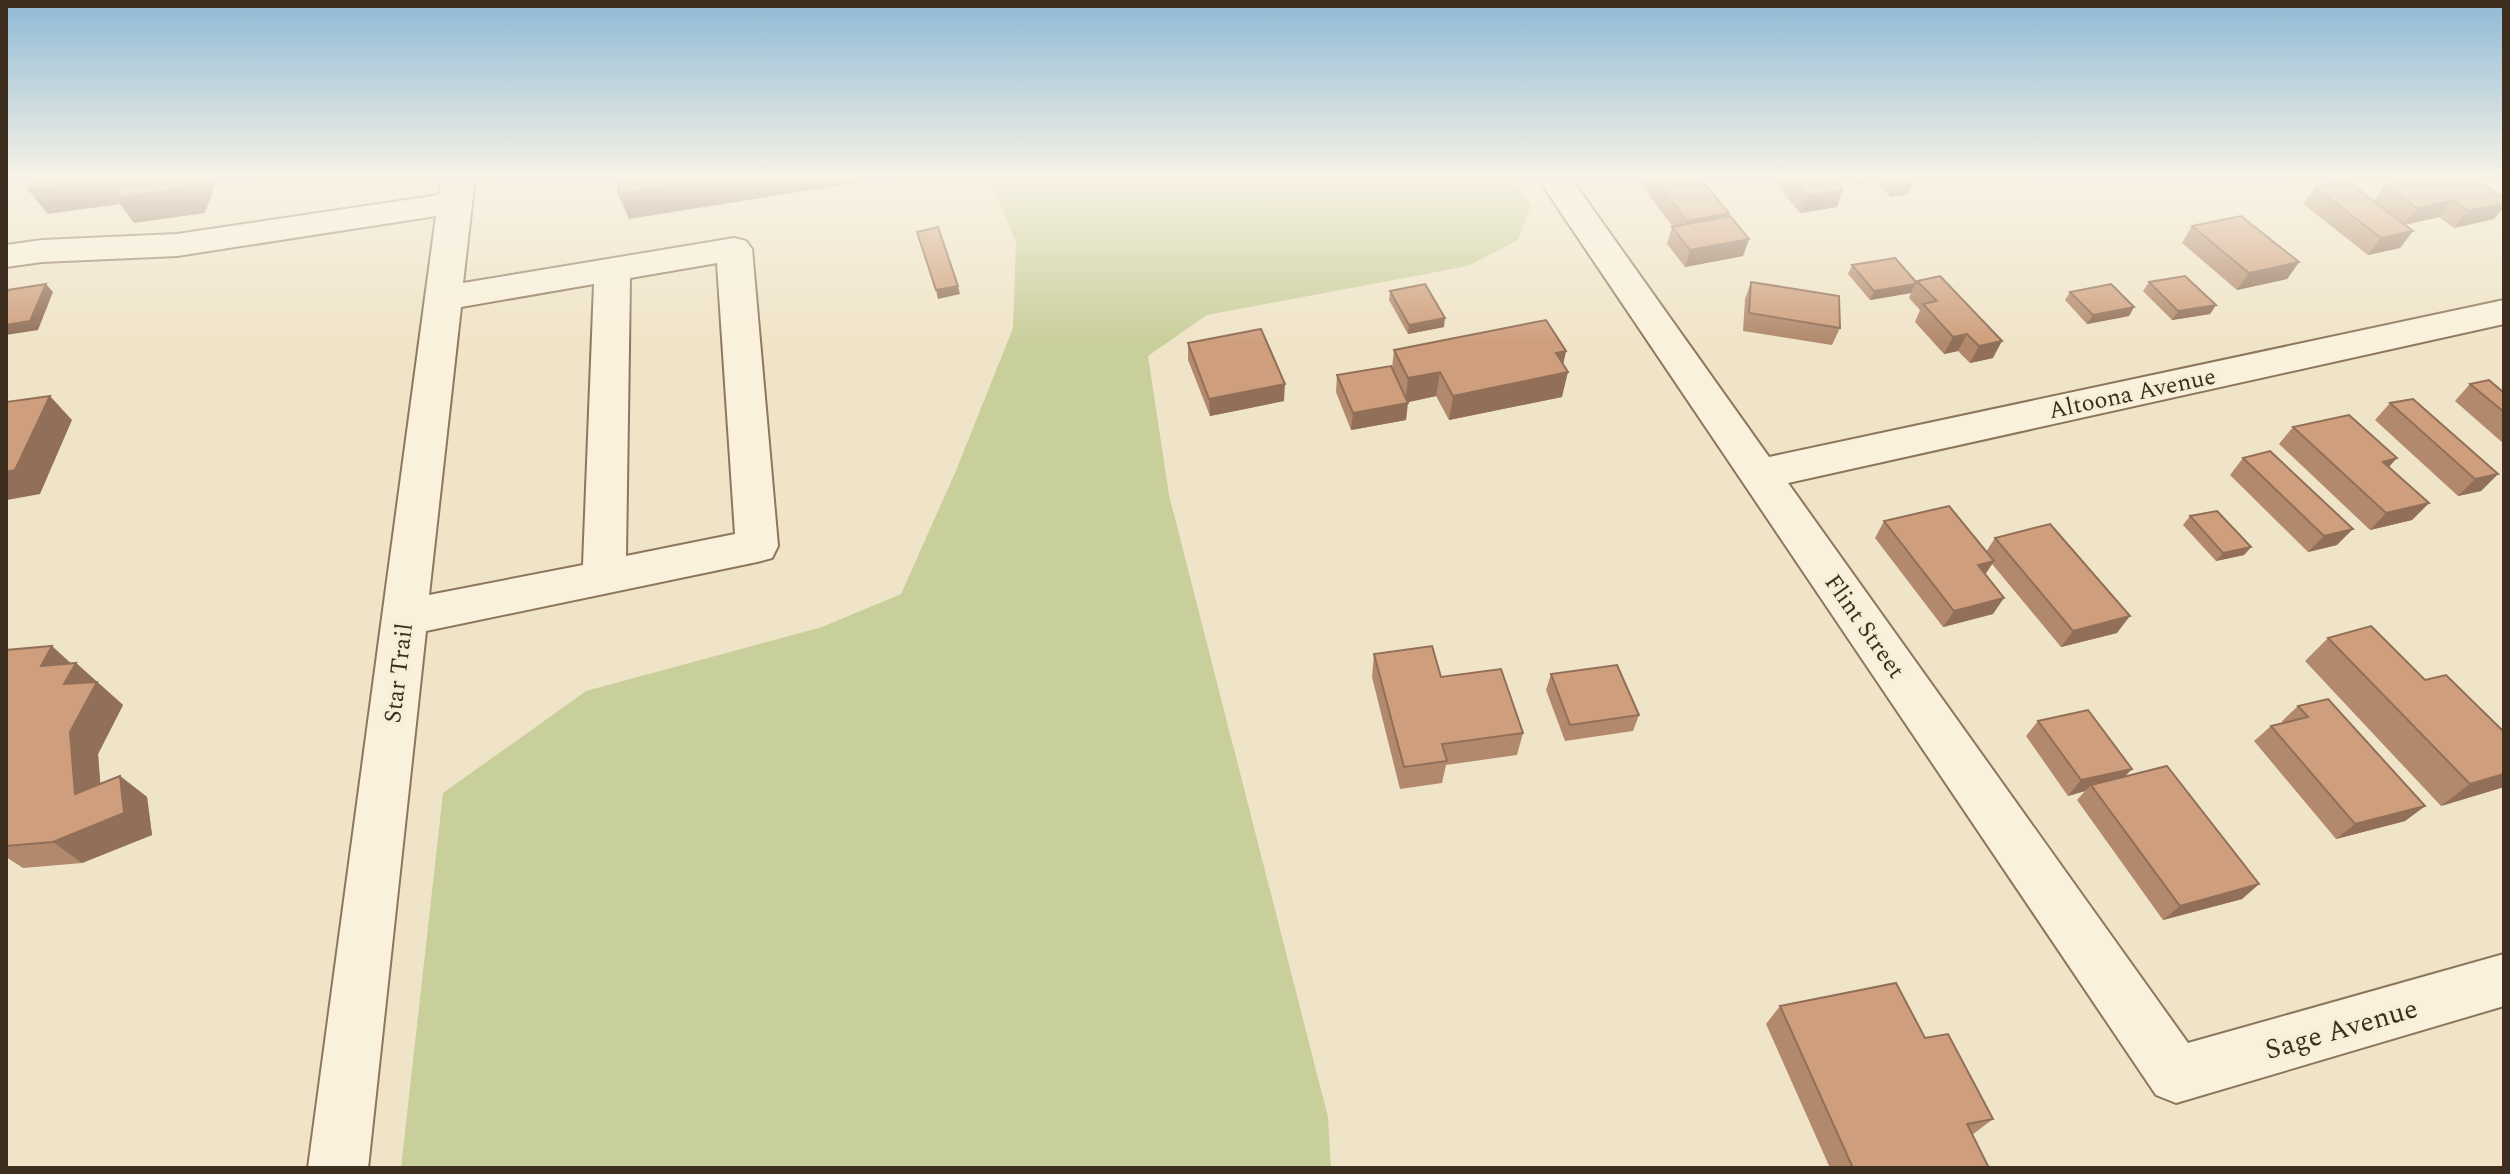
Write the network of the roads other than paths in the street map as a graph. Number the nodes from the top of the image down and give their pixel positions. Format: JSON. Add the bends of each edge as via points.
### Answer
{"nodes":[{"id":1,"x":244,"y":232,"type":"edge"},
{"id":2,"x":452,"y":232,"type":"edge"},
{"id":3,"x":1591,"y":232,"type":"edge"},
{"id":4,"x":6,"y":256,"type":"edge"},
{"id":5,"x":612,"y":270,"type":"junction"},
{"id":6,"x":443,"y":298,"type":"junction"},
{"id":7,"x":2504,"y":312,"type":"edge"},
{"id":8,"x":1759,"y":474,"type":"junction"},
{"id":9,"x":604,"y":578,"type":"junction"},
{"id":10,"x":405,"y":618,"type":"junction"},
{"id":11,"x":2504,"y":980,"type":"edge"},
{"id":12,"x":2176,"y":1075,"type":"joint"},
{"id":13,"x":338,"y":1168,"type":"edge"}],
"edges":[{"from":1,"to":4,"type":"street","via":[[177,245]]},
{"from":2,"to":6,"type":"street","name":"Star Trail"},
{"from":3,"to":8,"type":"street","name":"Flint Street"},
{"from":5,"to":6,"type":"street"},
{"from":5,"to":9,"type":"street"},
{"from":5,"to":9,"type":"street","via":[[734,249],[757,546]]},
{"from":6,"to":10,"type":"street","name":"Star Trail"},
{"from":7,"to":8,"type":"street","name":"Altoona Avenue"},
{"from":8,"to":12,"type":"street","name":"Flint Street"},
{"from":9,"to":10,"type":"street"},
{"from":10,"to":13,"type":"street","name":"Star Trail"},
{"from":11,"to":12,"type":"street","name":"Sage Avenue"}]}
